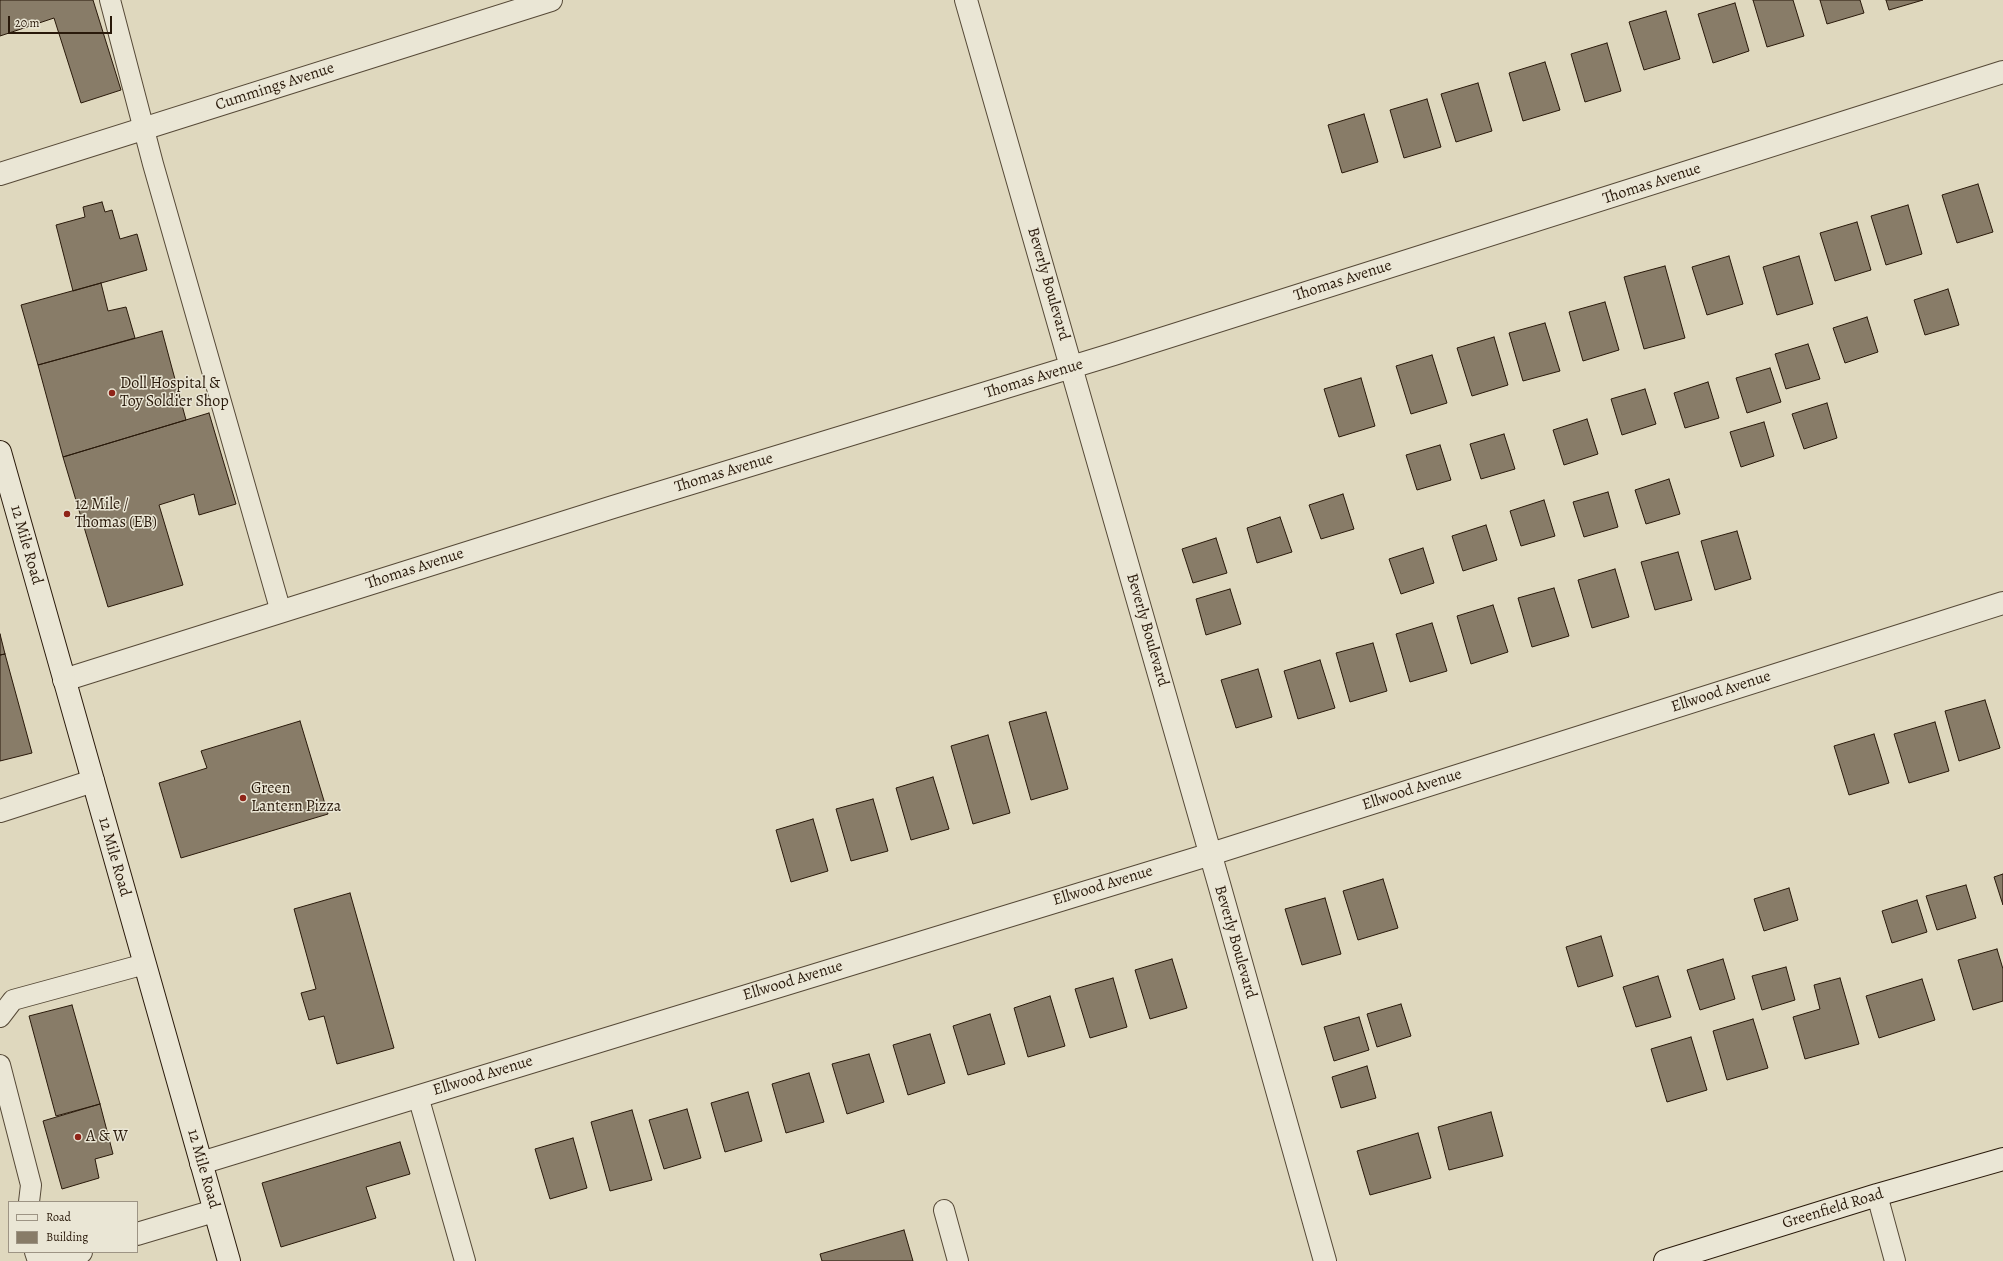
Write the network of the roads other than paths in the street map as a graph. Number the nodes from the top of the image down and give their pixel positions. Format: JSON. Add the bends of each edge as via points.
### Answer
{"nodes":[{"id":1,"x":110,"y":0,"type":"edge"},
{"id":2,"x":551,"y":0,"type":"edge"},
{"id":3,"x":966,"y":0,"type":"edge"},
{"id":4,"x":2003,"y":72,"type":"edge"},
{"id":5,"x":144,"y":128,"type":"junction"},
{"id":6,"x":0,"y":174,"type":"edge"},
{"id":7,"x":1072,"y":367,"type":"junction"},
{"id":8,"x":0,"y":452,"type":"edge"},
{"id":9,"x":2003,"y":603,"type":"edge"},
{"id":10,"x":281,"y":612,"type":"junction"},
{"id":11,"x":64,"y":680,"type":"junction"},
{"id":12,"x":93,"y":781,"type":"junction"},
{"id":13,"x":0,"y":811,"type":"edge"},
{"id":14,"x":1210,"y":854,"type":"junction"},
{"id":15,"x":145,"y":964,"type":"junction"},
{"id":16,"x":0,"y":1017,"type":"edge"},
{"id":17,"x":0,"y":1065,"type":"edge"},
{"id":18,"x":418,"y":1096,"type":"junction"},
{"id":19,"x":2003,"y":1159,"type":"edge"},
{"id":20,"x":201,"y":1163,"type":"junction"},
{"id":21,"x":1877,"y":1195,"type":"junction"},
{"id":22,"x":29,"y":1201,"type":"edge"},
{"id":23,"x":944,"y":1210,"type":"dead end"},
{"id":24,"x":214,"y":1211,"type":"junction"},
{"id":25,"x":138,"y":1234,"type":"edge"},
{"id":26,"x":78,"y":1253,"type":"edge"},
{"id":27,"x":52,"y":1261,"type":"edge"},
{"id":28,"x":229,"y":1261,"type":"edge"},
{"id":29,"x":465,"y":1261,"type":"edge"},
{"id":30,"x":958,"y":1261,"type":"edge"},
{"id":31,"x":1325,"y":1261,"type":"edge"},
{"id":32,"x":1664,"y":1261,"type":"edge"},
{"id":33,"x":1895,"y":1261,"type":"edge"}],
"edges":[{"from":1,"to":5,"type":"lane"},
{"from":2,"to":5,"type":"street","name":"Cummings Avenue"},
{"from":3,"to":7,"type":"street","name":"Beverly Boulevard"},
{"from":4,"to":7,"type":"street","name":"Thomas Avenue"},
{"from":5,"to":6,"type":"street","name":"Cummings Avenue"},
{"from":5,"to":10,"type":"lane"},
{"from":7,"to":10,"type":"street","name":"Thomas Avenue","via":[[613,507]]},
{"from":7,"to":14,"type":"street","name":"Beverly Boulevard"},
{"from":8,"to":11,"type":"street","name":"12 Mile Road"},
{"from":9,"to":14,"type":"street","name":"Ellwood Avenue"},
{"from":10,"to":11,"type":"street","name":"Thomas Avenue"},
{"from":11,"to":12,"type":"street","name":"12 Mile Road"},
{"from":12,"to":13,"type":"street"},
{"from":12,"to":15,"type":"street","name":"12 Mile Road"},
{"from":14,"to":18,"type":"street","name":"Ellwood Avenue"},
{"from":14,"to":31,"type":"street","name":"Beverly Boulevard"},
{"from":15,"to":16,"type":"lane","via":[[13,1000]]},
{"from":15,"to":20,"type":"street","name":"12 Mile Road"},
{"from":17,"to":22,"type":"lane","via":[[31,1185]]},
{"from":18,"to":20,"type":"street","name":"Ellwood Avenue"},
{"from":18,"to":29,"type":"lane"},
{"from":19,"to":21,"type":"street","name":"Greenfield Road"},
{"from":20,"to":24,"type":"street","name":"12 Mile Road"},
{"from":21,"to":32,"type":"street","name":"Greenfield Road"},
{"from":21,"to":33,"type":"lane"},
{"from":23,"to":30,"type":"lane"},
{"from":24,"to":25,"type":"street"},
{"from":24,"to":28,"type":"street","name":"12 Mile Road"},
{"from":26,"to":27,"type":"street"}]}
